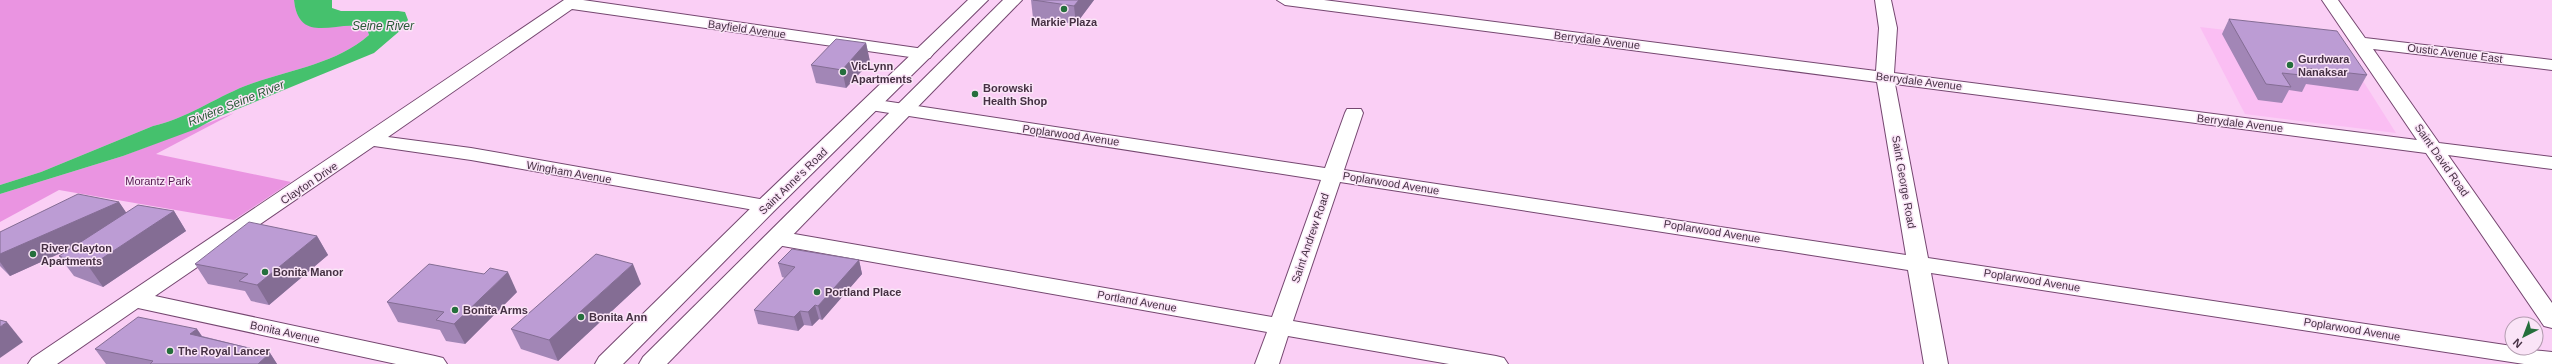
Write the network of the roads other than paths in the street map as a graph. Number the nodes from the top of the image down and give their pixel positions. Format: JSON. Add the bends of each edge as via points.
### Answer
{"nodes":[{"id":1,"x":979,"y":0,"type":"edge"},
{"id":2,"x":1013,"y":0,"type":"edge"},
{"id":3,"x":1285,"y":0,"type":"edge"},
{"id":4,"x":1883,"y":0,"type":"edge"},
{"id":5,"x":2330,"y":0,"type":"edge"},
{"id":6,"x":573,"y":2,"type":"edge"},
{"id":7,"x":2358,"y":42,"type":"junction"},
{"id":8,"x":924,"y":54,"type":"junction"},
{"id":9,"x":2552,"y":64,"type":"edge"},
{"id":10,"x":1885,"y":77,"type":"junction"},
{"id":11,"x":871,"y":105,"type":"junction"},
{"id":12,"x":901,"y":111,"type":"junction"},
{"id":13,"x":1354,"y":113,"type":"dead end"},
{"id":14,"x":372,"y":140,"type":"junction"},
{"id":15,"x":2434,"y":148,"type":"junction"},
{"id":16,"x":2552,"y":163,"type":"edge"},
{"id":17,"x":1331,"y":173,"type":"junction"},
{"id":18,"x":766,"y":206,"type":"junction"},
{"id":19,"x":777,"y":238,"type":"junction"},
{"id":20,"x":1918,"y":263,"type":"junction"},
{"id":21,"x":136,"y":300,"type":"junction"},
{"id":22,"x":2552,"y":320,"type":"edge"},
{"id":23,"x":1280,"y":326,"type":"junction"},
{"id":24,"x":2552,"y":360,"type":"edge"},
{"id":25,"x":40,"y":364,"type":"edge"},
{"id":26,"x":435,"y":364,"type":"edge"},
{"id":27,"x":608,"y":364,"type":"edge"},
{"id":28,"x":652,"y":364,"type":"edge"},
{"id":29,"x":1267,"y":364,"type":"edge"},
{"id":30,"x":1496,"y":364,"type":"edge"},
{"id":31,"x":1936,"y":364,"type":"edge"}],
"edges":[{"from":1,"to":8,"type":"main road","name":"Saint Anne's Road"},
{"from":2,"to":12,"type":"main road"},
{"from":3,"to":10,"type":"street","name":"Berrydale Avenue"},
{"from":4,"to":10,"type":"street","name":"Saint George Road","via":[[1888,28]]},
{"from":5,"to":7,"type":"street","name":"Saint David Road"},
{"from":6,"to":8,"type":"street","name":"Bayfield Avenue"},
{"from":6,"to":14,"type":"street","name":"Clayton Drive"},
{"from":7,"to":9,"type":"street","name":"Oustic Avenue East"},
{"from":7,"to":15,"type":"street","name":"Saint David Road"},
{"from":8,"to":11,"type":"main road","name":"Saint Anne's Road"},
{"from":10,"to":15,"type":"street","name":"Berrydale Avenue"},
{"from":10,"to":20,"type":"street","name":"Saint George Road"},
{"from":11,"to":12,"type":"street","name":"Poplarwood Avenue"},
{"from":11,"to":18,"type":"main road","name":"Saint Anne's Road"},
{"from":12,"to":17,"type":"street","name":"Poplarwood Avenue"},
{"from":12,"to":19,"type":"main road"},
{"from":13,"to":17,"type":"street","name":"Saint Andrew Road"},
{"from":14,"to":18,"type":"street","name":"Wingham Avenue","via":[[470,154]]},
{"from":14,"to":21,"type":"street","name":"Clayton Drive"},
{"from":15,"to":16,"type":"street","name":"Berrydale Avenue"},
{"from":15,"to":22,"type":"street","name":"Saint David Road"},
{"from":17,"to":20,"type":"street","name":"Poplarwood Avenue"},
{"from":17,"to":23,"type":"street","name":"Saint Andrew Road"},
{"from":18,"to":27,"type":"main road","name":"Saint Anne's Road"},
{"from":19,"to":23,"type":"street","name":"Portland Avenue"},
{"from":19,"to":28,"type":"main road"},
{"from":20,"to":24,"type":"street","name":"Poplarwood Avenue"},
{"from":20,"to":31,"type":"street","name":"Saint George Road"},
{"from":21,"to":25,"type":"street","name":"Clayton Drive"},
{"from":21,"to":26,"type":"street","name":"Bonita Avenue"},
{"from":23,"to":29,"type":"street","name":"Saint Andrew Road"},
{"from":23,"to":30,"type":"street","name":"Portland Avenue"}]}
